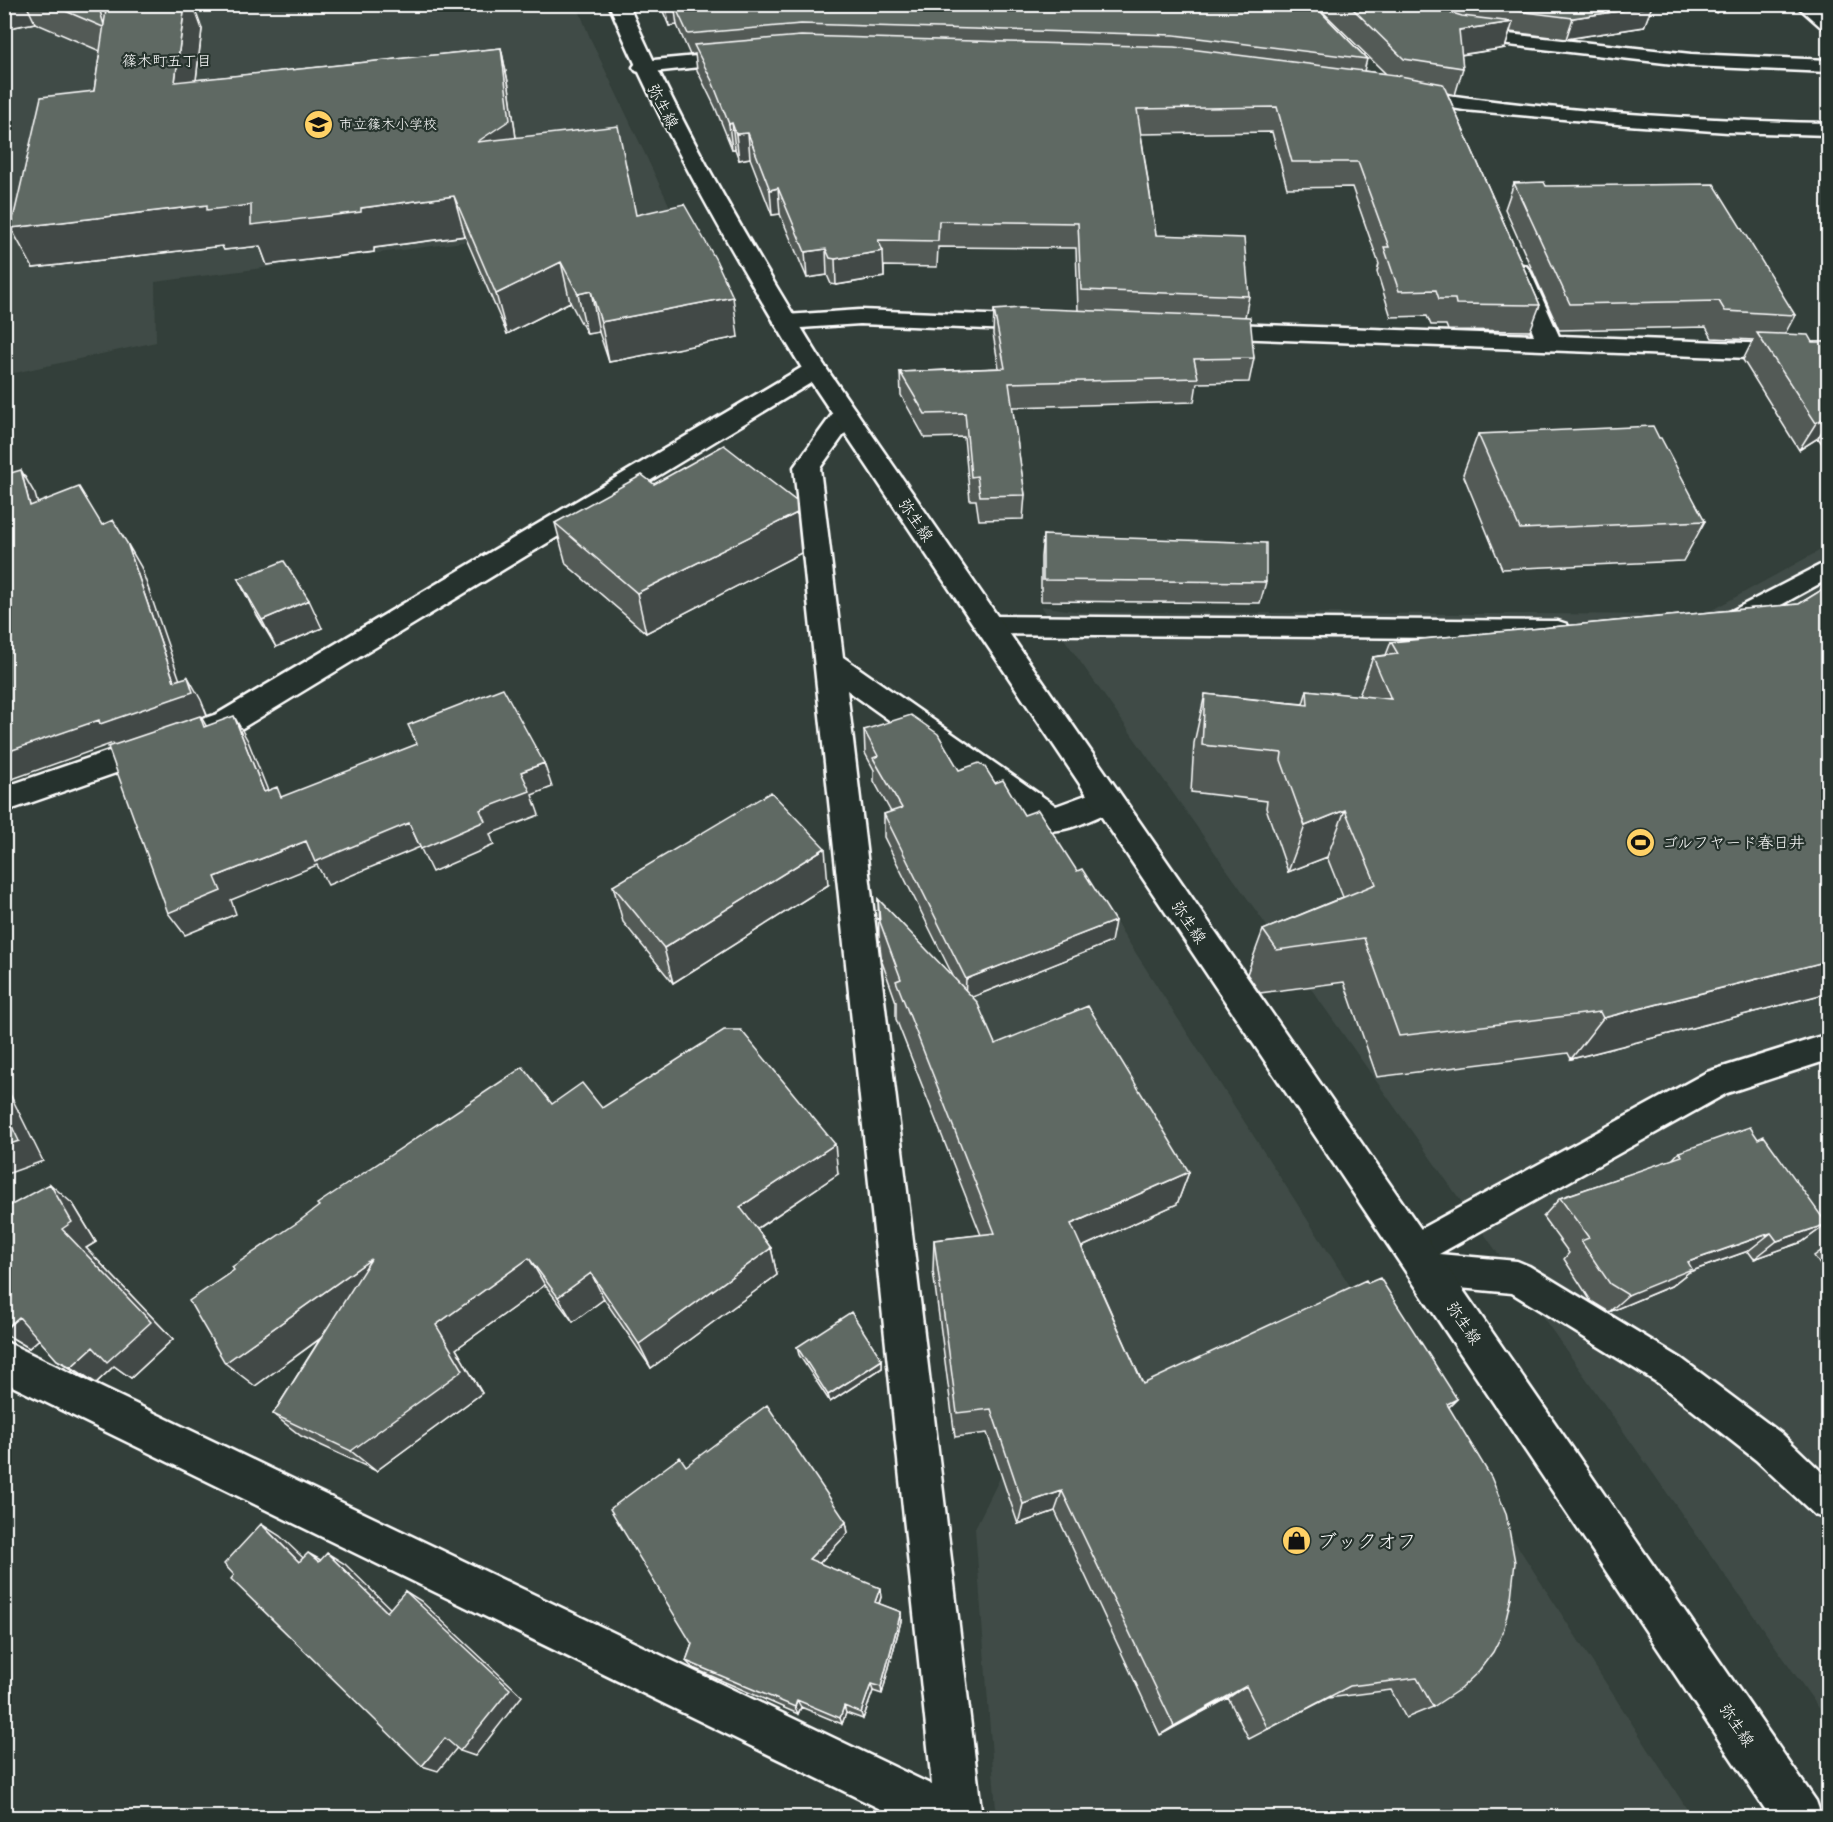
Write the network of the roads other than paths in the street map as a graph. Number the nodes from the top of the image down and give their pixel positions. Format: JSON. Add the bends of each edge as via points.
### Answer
{"nodes":[{"id":1,"x":618,"y":4,"type":"edge"},
{"id":2,"x":1804,"y":4,"type":"edge"},
{"id":3,"x":1828,"y":23,"type":"edge"},
{"id":4,"x":1445,"y":31,"type":"edge"},
{"id":5,"x":757,"y":57,"type":"edge"},
{"id":6,"x":1828,"y":66,"type":"edge"},
{"id":7,"x":643,"y":67,"type":"junction"},
{"id":8,"x":1389,"y":92,"type":"edge"},
{"id":9,"x":1445,"y":102,"type":"junction"},
{"id":10,"x":1454,"y":124,"type":"edge"},
{"id":11,"x":1828,"y":129,"type":"edge"},
{"id":12,"x":1512,"y":255,"type":"edge"},
{"id":13,"x":786,"y":322,"type":"junction"},
{"id":14,"x":1062,"y":325,"type":"edge"},
{"id":15,"x":1181,"y":329,"type":"edge"},
{"id":16,"x":1550,"y":343,"type":"junction"},
{"id":17,"x":1828,"y":354,"type":"edge"},
{"id":18,"x":815,"y":370,"type":"junction"},
{"id":19,"x":845,"y":415,"type":"junction"},
{"id":20,"x":1828,"y":568,"type":"edge"},
{"id":21,"x":987,"y":625,"type":"junction"},
{"id":22,"x":1581,"y":630,"type":"edge"},
{"id":23,"x":1700,"y":632,"type":"edge"},
{"id":24,"x":829,"y":662,"type":"junction"},
{"id":25,"x":4,"y":800,"type":"edge"},
{"id":26,"x":1105,"y":800,"type":"junction"},
{"id":27,"x":1828,"y":1047,"type":"edge"},
{"id":28,"x":1421,"y":1259,"type":"junction"},
{"id":29,"x":4,"y":1361,"type":"edge"},
{"id":30,"x":1828,"y":1502,"type":"edge"},
{"id":31,"x":950,"y":1818,"type":"edge"},
{"id":32,"x":959,"y":1818,"type":"edge"},
{"id":33,"x":1799,"y":1818,"type":"edge"}],
"edges":[{"from":1,"to":7,"type":"street","name":"弥生線"},
{"from":2,"to":3,"type":"street"},
{"from":4,"to":6,"type":"street","via":[[1634,55]]},
{"from":5,"to":7,"type":"street"},
{"from":7,"to":13,"type":"street","name":"弥生線"},
{"from":8,"to":9,"type":"street"},
{"from":9,"to":10,"type":"street"},
{"from":9,"to":11,"type":"street","via":[[1678,124]]},
{"from":12,"to":16,"type":"street"},
{"from":13,"to":14,"type":"street","via":[[860,318]]},
{"from":13,"to":18,"type":"street","name":"弥生線"},
{"from":15,"to":16,"type":"street"},
{"from":16,"to":17,"type":"street"},
{"from":18,"to":19,"type":"street","name":"弥生線"},
{"from":18,"to":25,"type":"street","via":[[228,722]]},
{"from":19,"to":21,"type":"street","name":"弥生線"},
{"from":19,"to":24,"type":"street","via":[[807,467]]},
{"from":20,"to":23,"type":"lane","via":[[1712,632]]},
{"from":21,"to":22,"type":"lane"},
{"from":21,"to":26,"type":"street","name":"弥生線"},
{"from":24,"to":26,"type":"street","via":[[1053,820]]},
{"from":24,"to":32,"type":"street"},
{"from":26,"to":28,"type":"street","name":"弥生線"},
{"from":27,"to":28,"type":"lane","via":[[1718,1082]]},
{"from":28,"to":30,"type":"lane","via":[[1517,1277],[1670,1371],[1769,1447]]},
{"from":28,"to":33,"type":"street","name":"弥生線"},
{"from":29,"to":31,"type":"street"}]}
